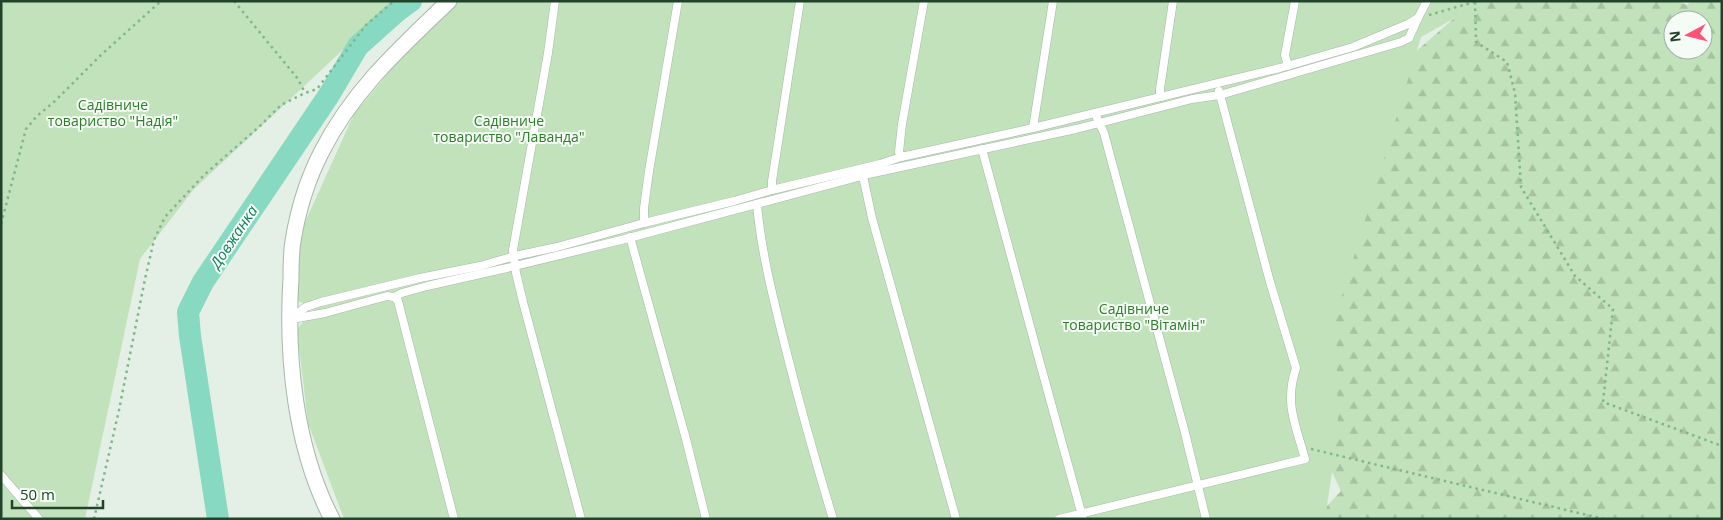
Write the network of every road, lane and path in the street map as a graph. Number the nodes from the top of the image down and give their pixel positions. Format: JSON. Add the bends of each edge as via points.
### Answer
{"nodes":[{"id":1,"x":161,"y":1,"type":"edge"},
{"id":2,"x":234,"y":1,"type":"edge"},
{"id":3,"x":394,"y":1,"type":"edge"},
{"id":4,"x":449,"y":1,"type":"edge"},
{"id":5,"x":555,"y":1,"type":"edge"},
{"id":6,"x":678,"y":1,"type":"edge"},
{"id":7,"x":800,"y":1,"type":"edge"},
{"id":8,"x":924,"y":1,"type":"edge"},
{"id":9,"x":1053,"y":1,"type":"edge"},
{"id":10,"x":1173,"y":1,"type":"edge"},
{"id":11,"x":1295,"y":1,"type":"edge"},
{"id":12,"x":1427,"y":1,"type":"edge"},
{"id":13,"x":1475,"y":1,"type":"edge"},
{"id":14,"x":1418,"y":18,"type":"junction"},
{"id":15,"x":1288,"y":66,"type":"junction"},
{"id":16,"x":1217,"y":84,"type":"junction"},
{"id":17,"x":305,"y":93,"type":"junction"},
{"id":18,"x":1220,"y":95,"type":"junction"},
{"id":19,"x":1160,"y":97,"type":"junction"},
{"id":20,"x":1093,"y":113,"type":"junction"},
{"id":21,"x":1100,"y":122,"type":"junction"},
{"id":22,"x":1033,"y":128,"type":"junction"},
{"id":23,"x":982,"y":150,"type":"junction"},
{"id":24,"x":901,"y":157,"type":"junction"},
{"id":25,"x":863,"y":176,"type":"junction"},
{"id":26,"x":772,"y":190,"type":"junction"},
{"id":27,"x":757,"y":204,"type":"junction"},
{"id":28,"x":644,"y":223,"type":"junction"},
{"id":29,"x":1,"y":224,"type":"edge"},
{"id":30,"x":630,"y":237,"type":"junction"},
{"id":31,"x":515,"y":256,"type":"junction"},
{"id":32,"x":515,"y":266,"type":"junction"},
{"id":33,"x":394,"y":297,"type":"junction"},
{"id":34,"x":290,"y":319,"type":"junction"},
{"id":35,"x":1302,"y":446,"type":"junction"},
{"id":36,"x":1722,"y":446,"type":"edge"},
{"id":37,"x":1,"y":475,"type":"edge"},
{"id":38,"x":1199,"y":485,"type":"junction"},
{"id":39,"x":1083,"y":516,"type":"edge"},
{"id":40,"x":39,"y":519,"type":"edge"},
{"id":41,"x":94,"y":519,"type":"edge"},
{"id":42,"x":332,"y":519,"type":"edge"},
{"id":43,"x":454,"y":519,"type":"edge"},
{"id":44,"x":581,"y":519,"type":"edge"},
{"id":45,"x":706,"y":519,"type":"edge"},
{"id":46,"x":832,"y":519,"type":"edge"},
{"id":47,"x":956,"y":519,"type":"edge"},
{"id":48,"x":1059,"y":519,"type":"edge"},
{"id":49,"x":1206,"y":519,"type":"edge"},
{"id":50,"x":1604,"y":519,"type":"edge"}],
"edges":[{"from":1,"to":29,"type":"path","via":[[26,129]]},
{"from":2,"to":17,"type":"path","via":[[298,79]]},
{"from":3,"to":17,"type":"path","via":[[366,25],[317,90]]},
{"from":4,"to":34,"type":"street","via":[[370,79],[322,151],[302,200],[293,241]]},
{"from":5,"to":31,"type":"lane","via":[[513,250]]},
{"from":6,"to":28,"type":"lane","via":[[648,178]]},
{"from":7,"to":26,"type":"lane"},
{"from":8,"to":24,"type":"lane","via":[[902,124]]},
{"from":9,"to":22,"type":"lane"},
{"from":10,"to":19,"type":"lane"},
{"from":11,"to":15,"type":"lane","via":[[1285,55]]},
{"from":12,"to":14,"type":"lane"},
{"from":13,"to":14,"type":"path"},
{"from":13,"to":36,"type":"path","via":[[1476,42],[1507,62],[1515,93],[1521,187],[1575,276],[1613,309],[1603,402]]},
{"from":14,"to":15,"type":"lane","via":[[1353,46]]},
{"from":14,"to":18,"type":"lane","via":[[1409,38],[1401,42]]},
{"from":15,"to":16,"type":"lane"},
{"from":16,"to":18,"type":"lane"},
{"from":16,"to":19,"type":"lane"},
{"from":17,"to":41,"type":"path","via":[[281,105],[204,175],[165,217],[154,240],[120,410]]},
{"from":18,"to":21,"type":"lane"},
{"from":18,"to":35,"type":"lane","via":[[1296,368],[1290,400]]},
{"from":19,"to":20,"type":"lane"},
{"from":20,"to":21,"type":"lane"},
{"from":20,"to":22,"type":"lane"},
{"from":21,"to":23,"type":"lane"},
{"from":21,"to":38,"type":"lane"},
{"from":22,"to":24,"type":"lane"},
{"from":23,"to":25,"type":"lane"},
{"from":23,"to":39,"type":"lane"},
{"from":24,"to":26,"type":"lane"},
{"from":25,"to":27,"type":"lane"},
{"from":25,"to":47,"type":"lane"},
{"from":26,"to":28,"type":"lane"},
{"from":27,"to":30,"type":"lane"},
{"from":27,"to":46,"type":"lane","via":[[772,293]]},
{"from":28,"to":31,"type":"lane"},
{"from":30,"to":32,"type":"lane"},
{"from":30,"to":45,"type":"lane"},
{"from":31,"to":32,"type":"lane"},
{"from":31,"to":34,"type":"lane","via":[[321,302],[306,307]]},
{"from":32,"to":33,"type":"lane","via":[[402,292]]},
{"from":32,"to":44,"type":"lane"},
{"from":33,"to":34,"type":"lane"},
{"from":33,"to":43,"type":"lane","via":[[398,301]]},
{"from":34,"to":42,"type":"street","via":[[291,365],[304,444],[324,505]]},
{"from":35,"to":38,"type":"lane","via":[[1305,459]]},
{"from":35,"to":50,"type":"path"},
{"from":37,"to":40,"type":"lane"},
{"from":38,"to":39,"type":"lane"},
{"from":38,"to":49,"type":"lane"},
{"from":39,"to":48,"type":"lane"}]}
